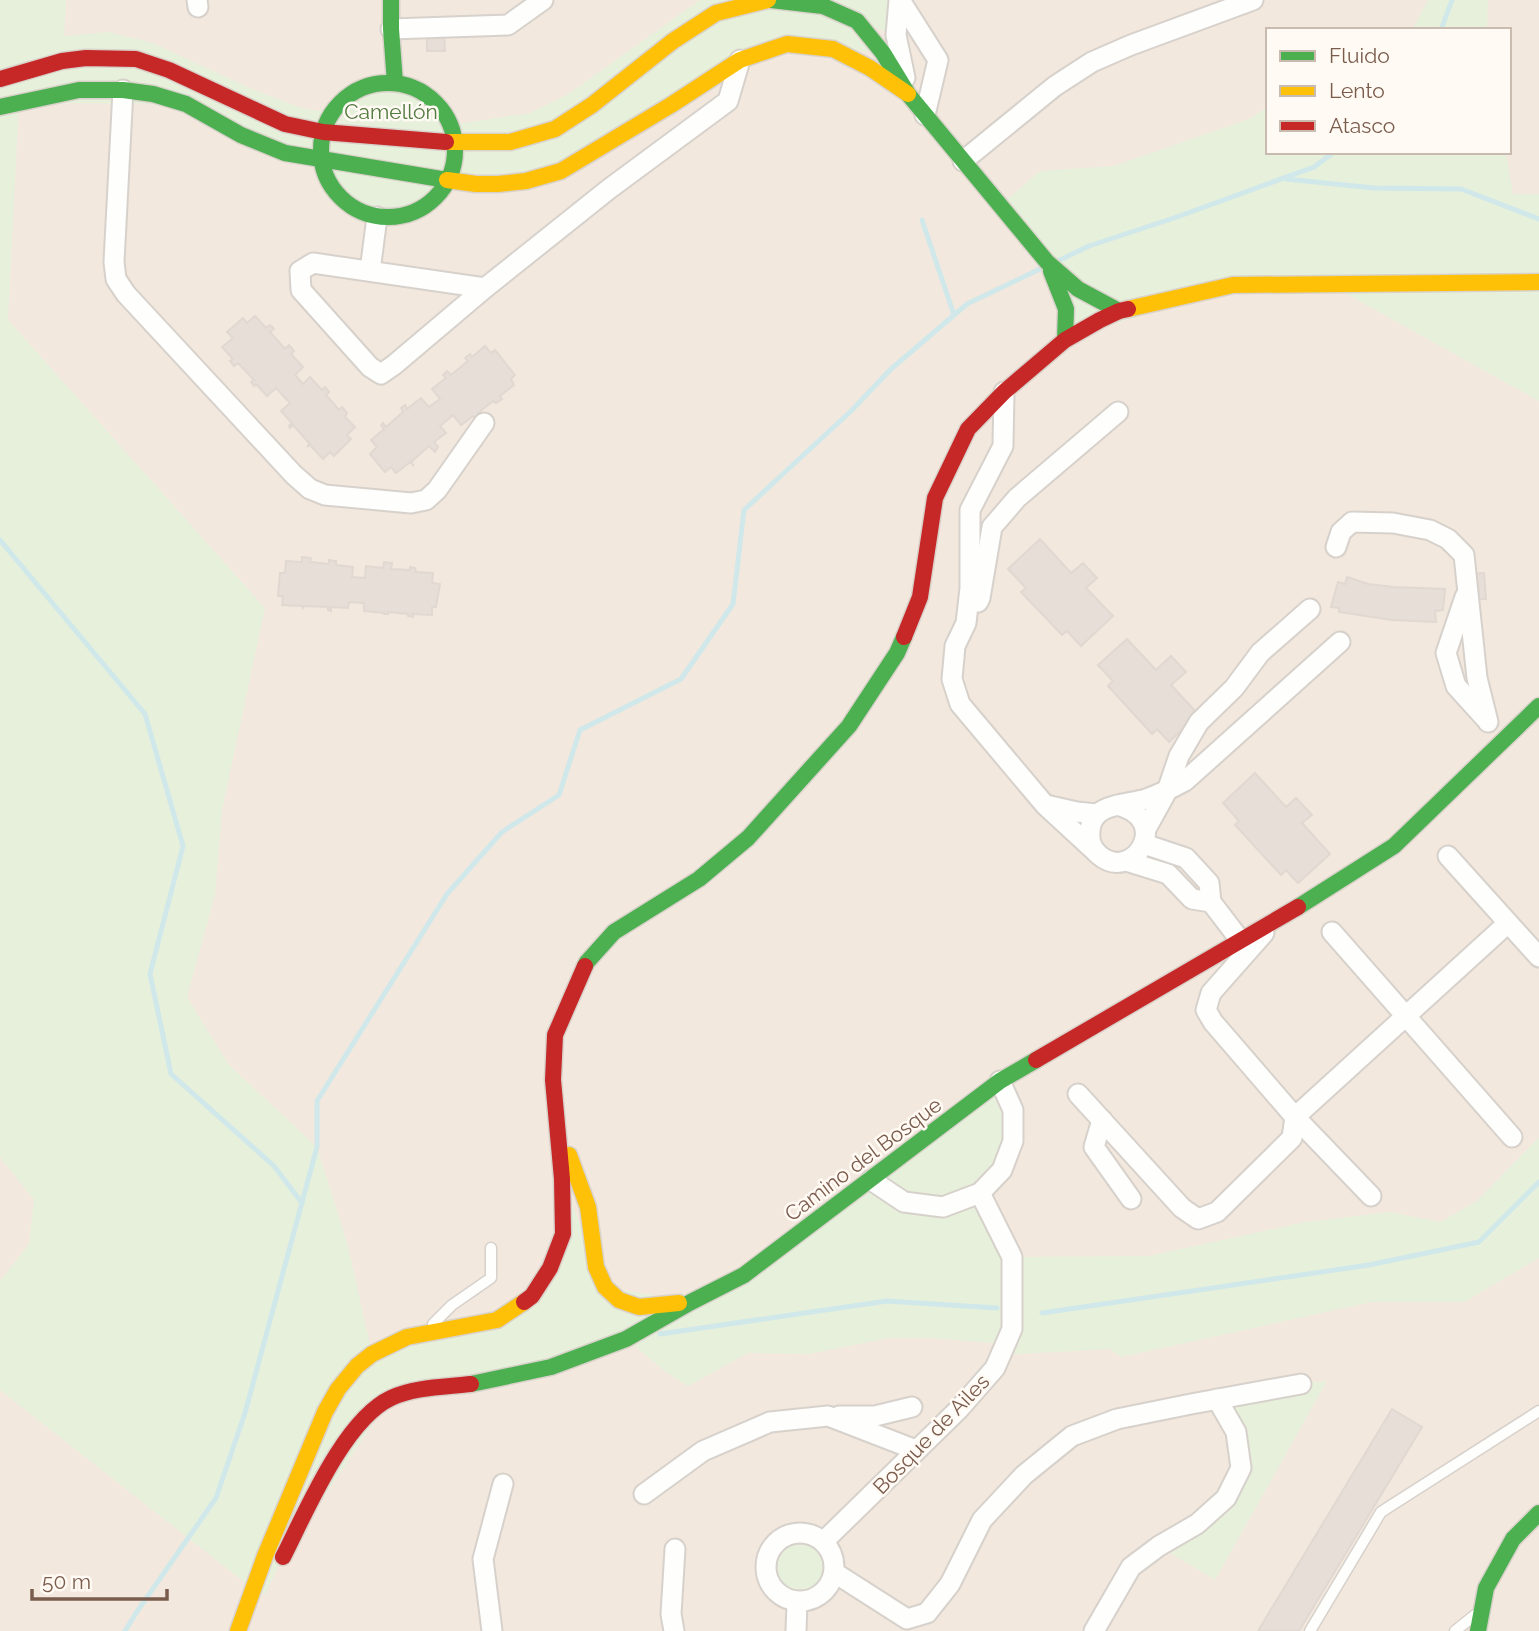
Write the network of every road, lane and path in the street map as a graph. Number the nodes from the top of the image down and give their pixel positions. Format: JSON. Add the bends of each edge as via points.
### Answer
{"nodes":[{"id":1,"x":391,"y":0,"type":"edge"},
{"id":2,"x":543,"y":0,"type":"edge"},
{"id":3,"x":770,"y":0,"type":"edge"},
{"id":4,"x":899,"y":0,"type":"edge"},
{"id":5,"x":1253,"y":0,"type":"edge"},
{"id":6,"x":391,"y":29,"type":"junction"},
{"id":7,"x":740,"y":60,"type":"junction"},
{"id":8,"x":87,"y":74,"type":"junction"},
{"id":9,"x":0,"y":79,"type":"edge"},
{"id":10,"x":395,"y":83,"type":"junction"},
{"id":11,"x":123,"y":90,"type":"junction"},
{"id":12,"x":908,"y":94,"type":"junction"},
{"id":13,"x":0,"y":107,"type":"edge"},
{"id":14,"x":925,"y":115,"type":"junction"},
{"id":15,"x":323,"y":132,"type":"junction"},
{"id":16,"x":456,"y":143,"type":"junction"},
{"id":17,"x":321,"y":160,"type":"junction"},
{"id":18,"x":963,"y":161,"type":"junction"},
{"id":19,"x":449,"y":180,"type":"junction"},
{"id":20,"x":377,"y":217,"type":"junction"},
{"id":21,"x":1047,"y":262,"type":"junction"},
{"id":22,"x":370,"y":271,"type":"junction"},
{"id":23,"x":1539,"y":282,"type":"edge"},
{"id":24,"x":485,"y":288,"type":"junction"},
{"id":25,"x":1119,"y":311,"type":"junction"},
{"id":26,"x":1065,"y":340,"type":"junction"},
{"id":27,"x":1004,"y":392,"type":"junction"},
{"id":28,"x":1118,"y":412,"type":"dead end"},
{"id":29,"x":484,"y":423,"type":"dead end"},
{"id":30,"x":1335,"y":547,"type":"dead end"},
{"id":31,"x":1467,"y":591,"type":"junction"},
{"id":32,"x":1310,"y":609,"type":"dead end"},
{"id":33,"x":966,"y":623,"type":"junction"},
{"id":34,"x":1339,"y":642,"type":"dead end"},
{"id":35,"x":1539,"y":706,"type":"edge"},
{"id":36,"x":1489,"y":722,"type":"junction"},
{"id":37,"x":1503,"y":742,"type":"junction"},
{"id":38,"x":1167,"y":791,"type":"junction"},
{"id":39,"x":1045,"y":805,"type":"junction"},
{"id":40,"x":1117,"y":805,"type":"junction"},
{"id":41,"x":1097,"y":814,"type":"junction"},
{"id":42,"x":1145,"y":837,"type":"junction"},
{"id":43,"x":1097,"y":853,"type":"junction"},
{"id":44,"x":1448,"y":856,"type":"dead end"},
{"id":45,"x":1126,"y":861,"type":"junction"},
{"id":46,"x":1211,"y":902,"type":"junction"},
{"id":47,"x":1274,"y":922,"type":"junction"},
{"id":48,"x":1508,"y":923,"type":"junction"},
{"id":49,"x":1332,"y":932,"type":"dead end"},
{"id":50,"x":1240,"y":940,"type":"junction"},
{"id":51,"x":1539,"y":957,"type":"edge"},
{"id":52,"x":1406,"y":1016,"type":"junction"},
{"id":53,"x":1000,"y":1081,"type":"junction"},
{"id":54,"x":1078,"y":1094,"type":"dead end"},
{"id":55,"x":1295,"y":1116,"type":"junction"},
{"id":56,"x":1102,"y":1120,"type":"junction"},
{"id":57,"x":558,"y":1126,"type":"junction"},
{"id":58,"x":1512,"y":1137,"type":"dead end"},
{"id":59,"x":871,"y":1180,"type":"junction"},
{"id":60,"x":980,"y":1193,"type":"junction"},
{"id":61,"x":1371,"y":1196,"type":"dead end"},
{"id":62,"x":1131,"y":1199,"type":"dead end"},
{"id":63,"x":491,"y":1248,"type":"dead end"},
{"id":64,"x":691,"y":1302,"type":"junction"},
{"id":65,"x":425,"y":1333,"type":"junction"},
{"id":66,"x":1301,"y":1384,"type":"dead end"},
{"id":67,"x":1217,"y":1399,"type":"junction"},
{"id":68,"x":912,"y":1407,"type":"dead end"},
{"id":69,"x":1539,"y":1411,"type":"edge"},
{"id":70,"x":828,"y":1416,"type":"junction"},
{"id":71,"x":916,"y":1450,"type":"junction"},
{"id":72,"x":503,"y":1484,"type":"dead end"},
{"id":73,"x":644,"y":1494,"type":"dead end"},
{"id":74,"x":1539,"y":1513,"type":"edge"},
{"id":75,"x":824,"y":1541,"type":"junction"},
{"id":76,"x":675,"y":1549,"type":"dead end"},
{"id":77,"x":835,"y":1573,"type":"junction"},
{"id":78,"x":797,"y":1602,"type":"junction"},
{"id":79,"x":1481,"y":1610,"type":"junction"},
{"id":80,"x":238,"y":1631,"type":"edge"},
{"id":81,"x":252,"y":1631,"type":"edge"},
{"id":82,"x":492,"y":1631,"type":"edge"},
{"id":83,"x":674,"y":1631,"type":"edge"},
{"id":84,"x":796,"y":1631,"type":"edge"},
{"id":85,"x":1094,"y":1631,"type":"edge"},
{"id":86,"x":1310,"y":1631,"type":"edge"},
{"id":87,"x":1455,"y":1631,"type":"edge"},
{"id":88,"x":1478,"y":1631,"type":"edge"}],
"edges":[{"from":1,"to":6,"type":"street"},
{"from":2,"to":6,"type":"street","via":[[508,25]]},
{"from":3,"to":12,"type":"street","via":[[823,6],[857,21]]},
{"from":3,"to":16,"type":"street","via":[[716,13],[555,129],[510,142]]},
{"from":4,"to":12,"type":"street","via":[[910,48]]},
{"from":4,"to":14,"type":"street","via":[[938,60]]},
{"from":5,"to":18,"type":"street","via":[[1092,62]]},
{"from":6,"to":10,"type":"street"},
{"from":7,"to":12,"type":"street","via":[[787,44],[832,49]]},
{"from":7,"to":19,"type":"street","via":[[561,171],[498,184]]},
{"from":7,"to":24,"type":"street","via":[[728,101]]},
{"from":8,"to":9,"type":"street","via":[[62,61]]},
{"from":8,"to":11,"type":"street"},
{"from":8,"to":13,"type":"street","via":[[67,92]]},
{"from":8,"to":15,"type":"street","via":[[136,59],[285,124]]},
{"from":10,"to":15,"type":"street","via":[[364,87],[355,93],[338,105]]},
{"from":10,"to":16,"type":"street","via":[[424,93],[446,114]]},
{"from":11,"to":17,"type":"street","via":[[186,104],[241,135],[285,153]]},
{"from":11,"to":29,"type":"street","via":[[114,262],[117,279],[294,475],[325,495],[411,503],[426,500]]},
{"from":12,"to":14,"type":"street"},
{"from":14,"to":18,"type":"street"},
{"from":15,"to":16,"type":"street"},
{"from":15,"to":17,"type":"street"},
{"from":16,"to":19,"type":"street"},
{"from":17,"to":19,"type":"street"},
{"from":17,"to":20,"type":"street","via":[[335,191],[362,212]]},
{"from":18,"to":21,"type":"street"},
{"from":19,"to":20,"type":"street","via":[[427,206],[395,218]]},
{"from":20,"to":22,"type":"street"},
{"from":21,"to":25,"type":"street","via":[[1078,289]]},
{"from":21,"to":26,"type":"street","via":[[1066,309]]},
{"from":22,"to":24,"type":"street"},
{"from":22,"to":24,"type":"street","via":[[313,263],[300,271],[301,290],[381,374]]},
{"from":23,"to":25,"type":"street","via":[[1233,285]]},
{"from":25,"to":26,"type":"street"},
{"from":26,"to":27,"type":"street"},
{"from":27,"to":33,"type":"street","via":[[1003,446],[970,510]]},
{"from":27,"to":57,"type":"street","via":[[968,429],[935,498],[920,597],[897,653],[849,726],[748,838],[699,879],[614,932],[587,962],[555,1035]]},
{"from":28,"to":33,"type":"street","via":[[1017,498],[992,527],[980,598]]},
{"from":30,"to":31,"type":"street","via":[[1352,522],[1430,530],[1464,555]]},
{"from":31,"to":36,"type":"street","via":[[1476,678]]},
{"from":31,"to":36,"type":"street","via":[[1446,653],[1456,687]]},
{"from":32,"to":38,"type":"street","via":[[1260,653],[1234,688],[1199,722],[1179,756]]},
{"from":33,"to":39,"type":"street","via":[[955,646],[952,679],[960,704]]},
{"from":34,"to":38,"type":"street","via":[[1185,781]]},
{"from":35,"to":37,"type":"street","name":"Camino del Bosque"},
{"from":36,"to":37,"type":"street"},
{"from":37,"to":47,"type":"street","name":"Camino del Bosque","via":[[1394,846]]},
{"from":38,"to":40,"type":"street"},
{"from":38,"to":42,"type":"street"},
{"from":39,"to":41,"type":"street"},
{"from":39,"to":43,"type":"street"},
{"from":40,"to":41,"type":"street"},
{"from":40,"to":42,"type":"street","via":[[1131,808],[1141,817]]},
{"from":41,"to":43,"type":"street","via":[[1090,826],[1090,841]]},
{"from":42,"to":45,"type":"street","via":[[1137,855]]},
{"from":42,"to":46,"type":"street","via":[[1186,858],[1209,883]]},
{"from":43,"to":45,"type":"street","via":[[1115,862]]},
{"from":44,"to":48,"type":"street"},
{"from":45,"to":46,"type":"street","via":[[1168,874],[1192,899]]},
{"from":46,"to":50,"type":"street"},
{"from":47,"to":50,"type":"street","name":"Camino del Bosque"},
{"from":47,"to":55,"type":"street","via":[[1211,993],[1206,1010]]},
{"from":48,"to":51,"type":"street"},
{"from":48,"to":52,"type":"street"},
{"from":49,"to":52,"type":"street"},
{"from":50,"to":53,"type":"street","name":"Camino del Bosque"},
{"from":52,"to":55,"type":"street"},
{"from":52,"to":58,"type":"street"},
{"from":53,"to":59,"type":"street","name":"Camino del Bosque"},
{"from":53,"to":60,"type":"street","via":[[1013,1110],[1013,1141],[1002,1170]]},
{"from":54,"to":56,"type":"street"},
{"from":55,"to":56,"type":"street","via":[[1292,1138],[1216,1212],[1198,1219],[1182,1208]]},
{"from":55,"to":61,"type":"street"},
{"from":56,"to":62,"type":"street","via":[[1094,1147]]},
{"from":57,"to":64,"type":"street","via":[[588,1207],[596,1267],[605,1287],[618,1300],[639,1307]]},
{"from":57,"to":65,"type":"street","via":[[563,1234],[550,1268],[532,1296],[497,1321]]},
{"from":59,"to":60,"type":"street","via":[[904,1202],[943,1207]]},
{"from":59,"to":64,"type":"street","name":"Camino del Bosque","via":[[744,1275]]},
{"from":60,"to":71,"type":"street","name":"Bosque de Ailes","via":[[1012,1257],[1012,1329],[995,1368]]},
{"from":63,"to":65,"type":"lane","via":[[491,1278],[443,1313]]},
{"from":64,"to":81,"type":"street","name":"Camino del Bosque","via":[[626,1339],[551,1367],[412,1391],[390,1398],[372,1411],[337,1453],[265,1594]]},
{"from":65,"to":80,"type":"street","via":[[372,1354],[338,1389],[265,1556]]},
{"from":66,"to":67,"type":"street"},
{"from":67,"to":77,"type":"street","via":[[1117,1419],[1072,1436],[1024,1475],[982,1520],[950,1584],[927,1613],[907,1619]]},
{"from":67,"to":85,"type":"street","via":[[1236,1432],[1241,1468],[1226,1498],[1131,1567]]},
{"from":68,"to":70,"type":"street","via":[[875,1416]]},
{"from":69,"to":86,"type":"lane","via":[[1381,1512]]},
{"from":70,"to":71,"type":"street"},
{"from":70,"to":73,"type":"street","via":[[770,1422],[703,1451]]},
{"from":71,"to":75,"type":"street","name":"Bosque de Ailes"},
{"from":72,"to":82,"type":"street","via":[[484,1559]]},
{"from":74,"to":79,"type":"street","via":[[1513,1539],[1486,1588]]},
{"from":75,"to":77,"type":"street","via":[[833,1556]]},
{"from":75,"to":78,"type":"street","via":[[804,1532],[782,1536],[768,1552],[765,1574],[777,1593]]},
{"from":76,"to":83,"type":"street"},
{"from":77,"to":78,"type":"street","via":[[828,1589],[814,1599]]},
{"from":78,"to":84,"type":"street"},
{"from":79,"to":87,"type":"lane"},
{"from":79,"to":88,"type":"street"}]}
